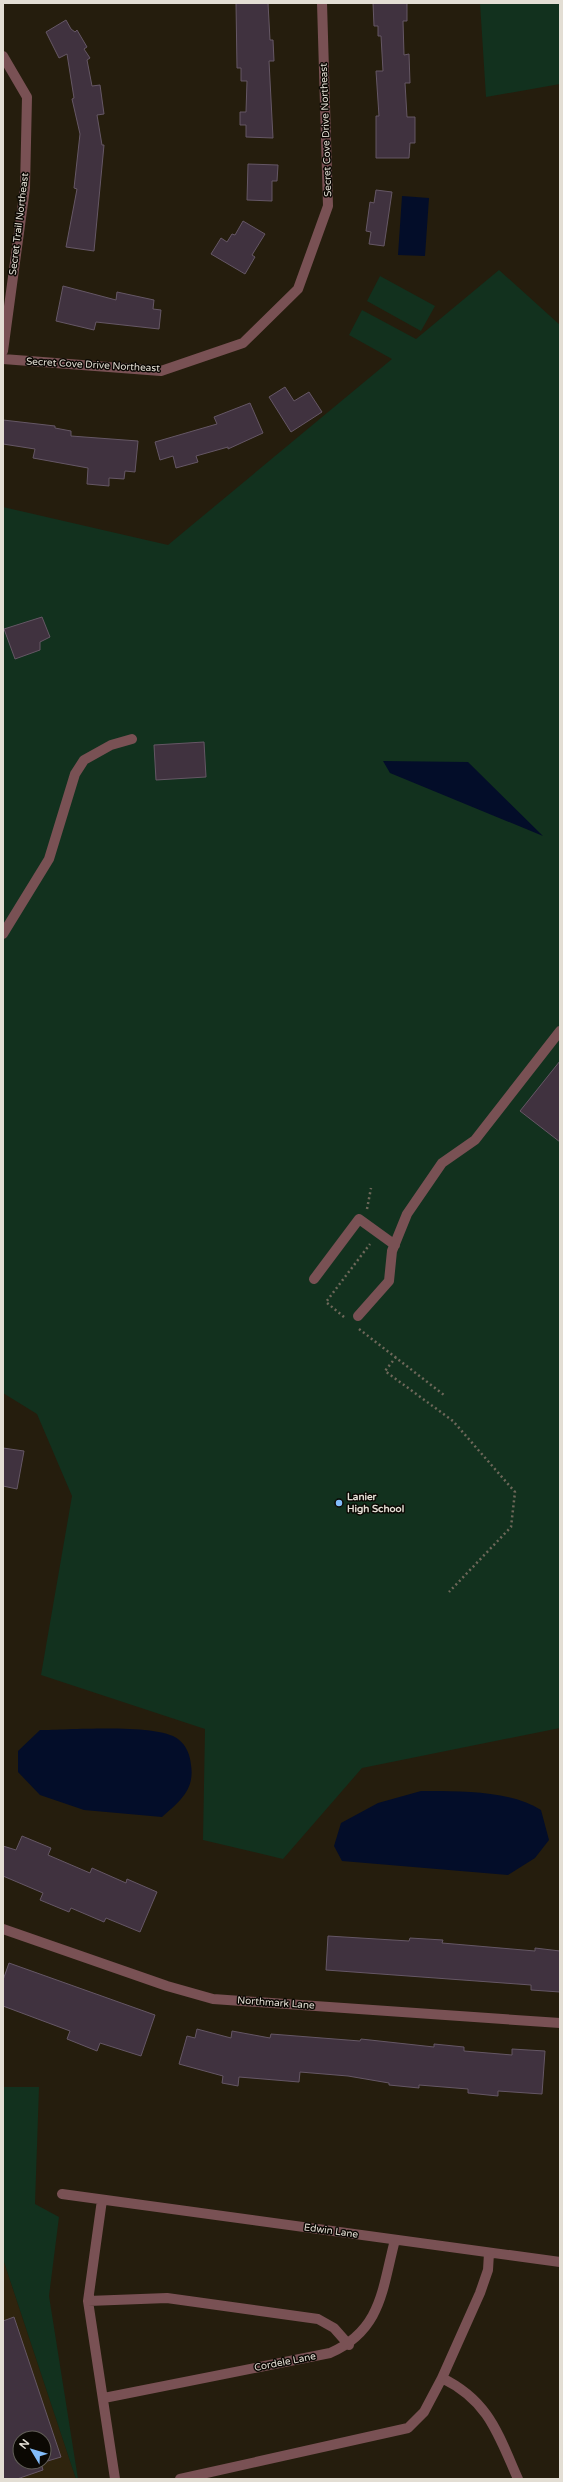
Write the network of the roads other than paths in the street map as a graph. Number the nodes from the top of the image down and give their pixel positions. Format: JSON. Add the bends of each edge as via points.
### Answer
{"nodes":[{"id":1,"x":322,"y":3,"type":"edge"},
{"id":2,"x":3,"y":56,"type":"edge"},
{"id":3,"x":3,"y":350,"type":"edge"},
{"id":4,"x":3,"y":359,"type":"edge"},
{"id":5,"x":132,"y":739,"type":"dead end"},
{"id":6,"x":3,"y":934,"type":"edge"},
{"id":7,"x":560,"y":1031,"type":"edge"},
{"id":8,"x":395,"y":1245,"type":"junction"},
{"id":9,"x":314,"y":1279,"type":"dead end"},
{"id":10,"x":358,"y":1316,"type":"dead end"},
{"id":11,"x":3,"y":1929,"type":"edge"},
{"id":12,"x":560,"y":2023,"type":"edge"},
{"id":13,"x":62,"y":2194,"type":"dead end"},
{"id":14,"x":102,"y":2200,"type":"junction"},
{"id":15,"x":395,"y":2240,"type":"junction"},
{"id":16,"x":489,"y":2253,"type":"junction"},
{"id":17,"x":560,"y":2262,"type":"edge"},
{"id":18,"x":88,"y":2301,"type":"junction"},
{"id":19,"x":349,"y":2345,"type":"junction"},
{"id":20,"x":442,"y":2378,"type":"junction"},
{"id":21,"x":104,"y":2398,"type":"junction"},
{"id":22,"x":115,"y":2479,"type":"edge"},
{"id":23,"x":180,"y":2479,"type":"edge"},
{"id":24,"x":518,"y":2479,"type":"edge"}],
"edges":[{"from":1,"to":4,"type":"street","name":"Secret Cove Drive Northeast","via":[[328,206],[298,289],[243,343],[161,371]]},
{"from":2,"to":3,"type":"street","name":"Secret Trail Northeast","via":[[27,97],[25,188]]},
{"from":5,"to":6,"type":"street","via":[[111,744],[84,760],[75,774],[49,859]]},
{"from":7,"to":8,"type":"street","via":[[475,1140],[442,1164],[407,1214]]},
{"from":8,"to":9,"type":"street","via":[[359,1219]]},
{"from":8,"to":10,"type":"street","via":[[389,1281]]},
{"from":11,"to":12,"type":"street","name":"Northmark Lane","via":[[167,1986],[213,1999]]},
{"from":13,"to":14,"type":"street","name":"Edwin Lane"},
{"from":14,"to":15,"type":"street","name":"Edwin Lane"},
{"from":14,"to":18,"type":"street"},
{"from":15,"to":16,"type":"street","name":"Edwin Lane"},
{"from":15,"to":19,"type":"street","name":"Cordele Lane","via":[[376,2312],[362,2334]]},
{"from":16,"to":17,"type":"street","name":"Edwin Lane"},
{"from":16,"to":20,"type":"street","via":[[488,2270],[480,2293]]},
{"from":18,"to":19,"type":"street","via":[[167,2298],[318,2319],[334,2328]]},
{"from":18,"to":21,"type":"street"},
{"from":19,"to":21,"type":"street","name":"Cordele Lane","via":[[330,2354]]},
{"from":20,"to":23,"type":"street","via":[[424,2412],[408,2428]]},
{"from":20,"to":24,"type":"street","via":[[471,2395],[488,2415]]},
{"from":21,"to":22,"type":"street"}]}
